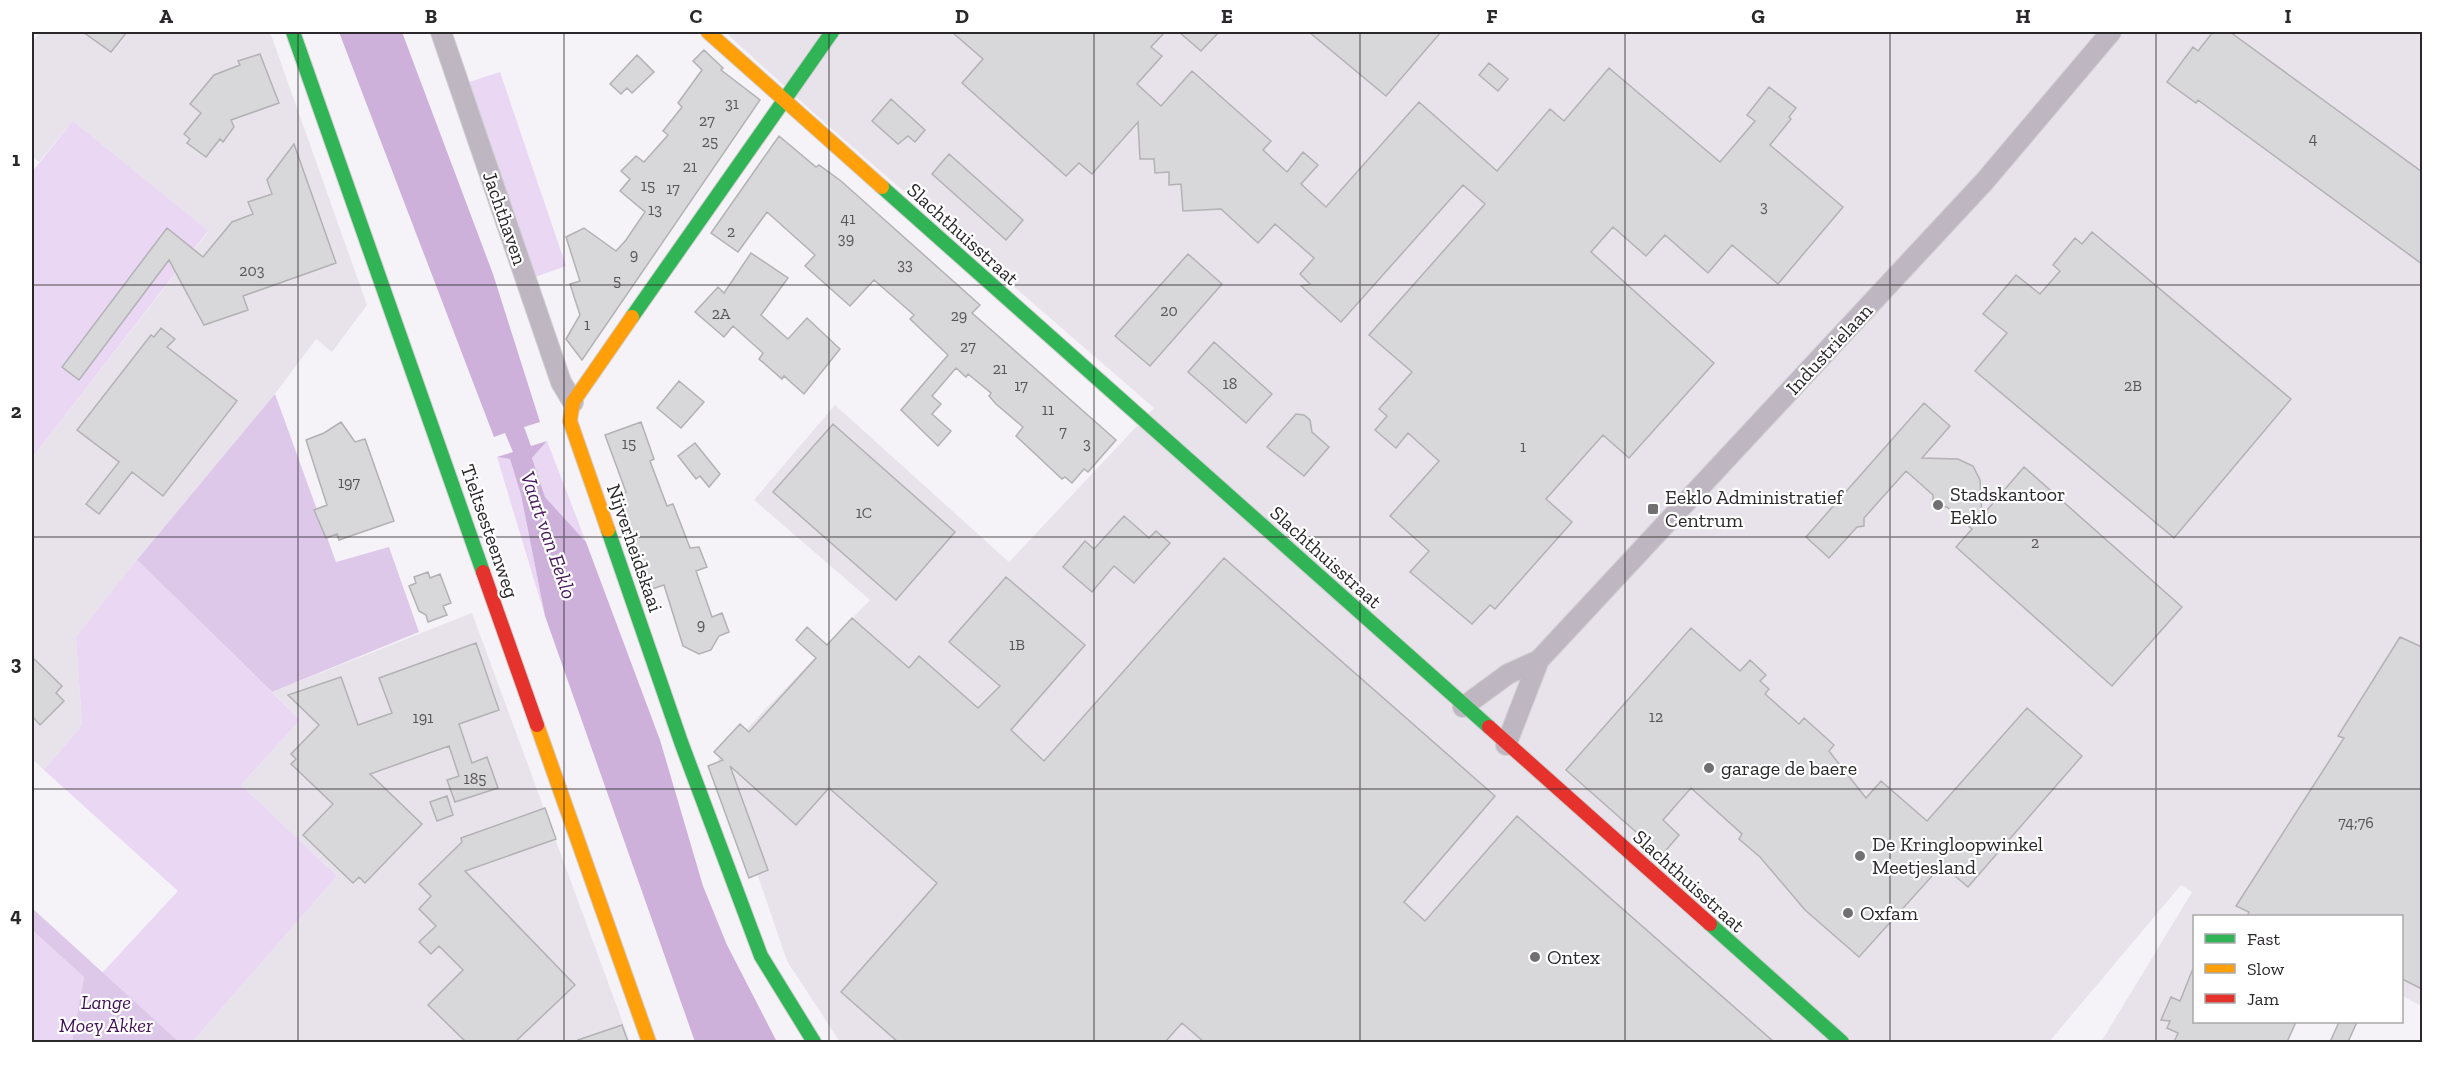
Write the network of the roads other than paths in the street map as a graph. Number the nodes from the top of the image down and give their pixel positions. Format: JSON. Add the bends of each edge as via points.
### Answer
{"nodes":[{"id":1,"x":293,"y":32,"type":"edge"},
{"id":2,"x":441,"y":32,"type":"edge"},
{"id":3,"x":708,"y":32,"type":"edge"},
{"id":4,"x":832,"y":32,"type":"edge"},
{"id":5,"x":2111,"y":32,"type":"edge"},
{"id":6,"x":785,"y":101,"type":"junction"},
{"id":7,"x":573,"y":402,"type":"junction"},
{"id":8,"x":1539,"y":660,"type":"junction"},
{"id":9,"x":1463,"y":707,"type":"junction"},
{"id":10,"x":1506,"y":745,"type":"junction"},
{"id":11,"x":649,"y":1042,"type":"edge"},
{"id":12,"x":814,"y":1042,"type":"edge"},
{"id":13,"x":1842,"y":1042,"type":"edge"}],
"edges":[{"from":1,"to":11,"type":"street","name":"Tieltsesteenweg"},
{"from":2,"to":7,"type":"street","name":"Jachthaven","via":[[561,382]]},
{"from":3,"to":6,"type":"street","name":"Slachthuisstraat"},
{"from":4,"to":6,"type":"street"},
{"from":5,"to":8,"type":"street","name":"Industrielaan","via":[[1984,182]]},
{"from":6,"to":7,"type":"street"},
{"from":6,"to":9,"type":"street","name":"Slachthuisstraat"},
{"from":7,"to":12,"type":"street","name":"Nijverheidskaai","via":[[570,421],[681,742],[753,935],[761,956]]},
{"from":8,"to":9,"type":"street","name":"Industrielaan","via":[[1508,674]]},
{"from":8,"to":10,"type":"street","name":"Industrielaan"},
{"from":9,"to":10,"type":"street","name":"Slachthuisstraat"},
{"from":10,"to":13,"type":"street","name":"Slachthuisstraat"}]}
